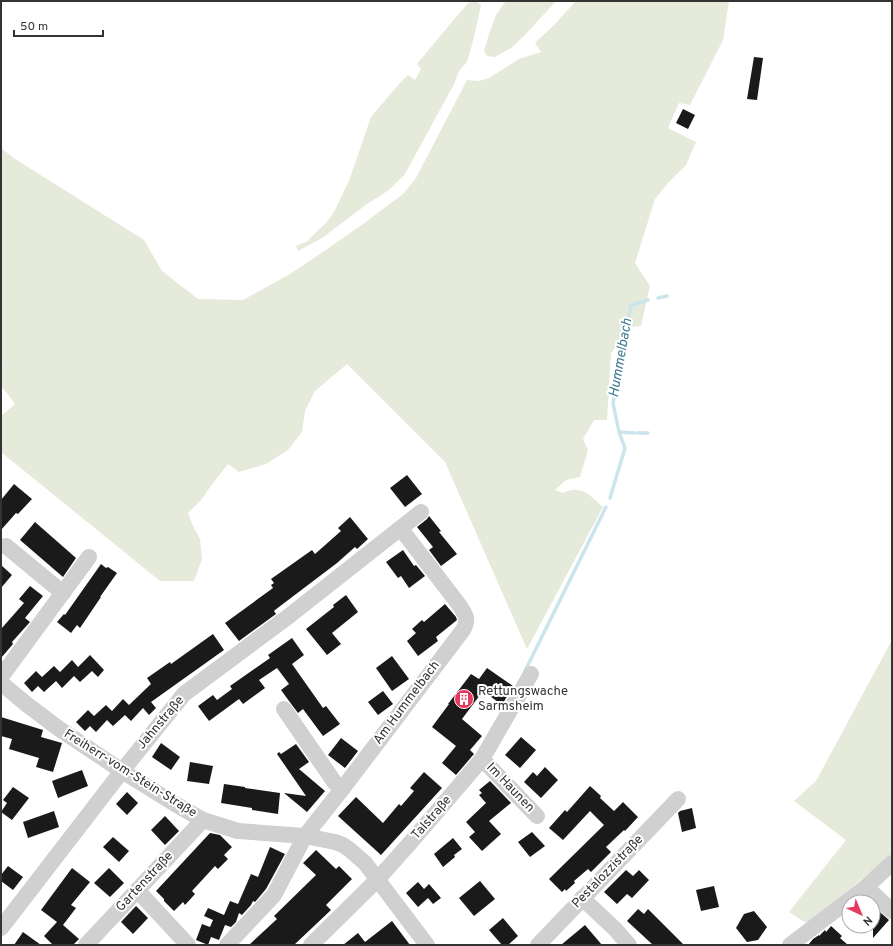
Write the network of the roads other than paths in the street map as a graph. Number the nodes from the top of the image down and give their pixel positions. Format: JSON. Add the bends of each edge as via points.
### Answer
{"nodes":[{"id":1,"x":421,"y":512,"type":"dead end"},
{"id":2,"x":400,"y":529,"type":"junction"},
{"id":3,"x":6,"y":546,"type":"dead end"},
{"id":4,"x":89,"y":557,"type":"dead end"},
{"id":5,"x":63,"y":593,"type":"junction"},
{"id":6,"x":531,"y":674,"type":"dead end"},
{"id":7,"x":1,"y":678,"type":"edge"},
{"id":8,"x":1,"y":683,"type":"edge"},
{"id":9,"x":284,"y":709,"type":"dead end"},
{"id":10,"x":482,"y":759,"type":"junction"},
{"id":11,"x":122,"y":771,"type":"junction"},
{"id":12,"x":343,"y":788,"type":"junction"},
{"id":13,"x":678,"y":799,"type":"dead end"},
{"id":14,"x":537,"y":816,"type":"dead end"},
{"id":15,"x":203,"y":820,"type":"junction"},
{"id":16,"x":305,"y":836,"type":"junction"},
{"id":17,"x":892,"y":863,"type":"edge"},
{"id":18,"x":377,"y":880,"type":"junction"},
{"id":19,"x":866,"y":887,"type":"junction"},
{"id":20,"x":137,"y":890,"type":"junction"},
{"id":21,"x":582,"y":898,"type":"junction"},
{"id":22,"x":892,"y":911,"type":"edge"},
{"id":23,"x":1,"y":928,"type":"edge"},
{"id":24,"x":796,"y":944,"type":"edge"},
{"id":25,"x":86,"y":945,"type":"edge"},
{"id":26,"x":188,"y":945,"type":"edge"},
{"id":27,"x":227,"y":945,"type":"edge"},
{"id":28,"x":311,"y":945,"type":"edge"},
{"id":29,"x":428,"y":945,"type":"edge"},
{"id":30,"x":538,"y":945,"type":"edge"},
{"id":31,"x":629,"y":945,"type":"edge"}],
"edges":[{"from":1,"to":2,"type":"street","name":"Jahnstraße"},
{"from":2,"to":11,"type":"street","name":"Jahnstraße","via":[[184,694]]},
{"from":2,"to":12,"type":"street","name":"Am Hummelbach","via":[[460,606],[466,616],[466,624]]},
{"from":3,"to":5,"type":"street"},
{"from":4,"to":5,"type":"street"},
{"from":5,"to":7,"type":"street"},
{"from":6,"to":10,"type":"street","name":"Talstraße"},
{"from":8,"to":11,"type":"street","name":"Freiherr-vom-Stein-Straße","via":[[58,728]]},
{"from":9,"to":12,"type":"street","via":[[335,783]]},
{"from":10,"to":14,"type":"street","name":"Im Haunen"},
{"from":10,"to":18,"type":"street","name":"Talstraße"},
{"from":11,"to":15,"type":"street","name":"Freiherr-vom-Stein-Straße"},
{"from":11,"to":23,"type":"street","name":"Jahnstraße"},
{"from":12,"to":16,"type":"street","name":"Am Hummelbach"},
{"from":13,"to":21,"type":"street","name":"Pestalozzistraße"},
{"from":15,"to":16,"type":"street","name":"Freiherr-vom-Stein-Straße","via":[[238,831]]},
{"from":15,"to":20,"type":"street","name":"Gartenstraße"},
{"from":16,"to":18,"type":"street","name":"Freiherr-vom-Stein-Straße","via":[[343,845],[365,863]]},
{"from":16,"to":27,"type":"street","name":"Am Hummelbach","via":[[274,895]]},
{"from":17,"to":19,"type":"street"},
{"from":18,"to":28,"type":"street","name":"Talstraße"},
{"from":18,"to":29,"type":"street","name":"Freiherr-vom-Stein-Straße"},
{"from":19,"to":22,"type":"street"},
{"from":19,"to":24,"type":"street"},
{"from":20,"to":25,"type":"street","name":"Gartenstraße"},
{"from":20,"to":26,"type":"street"},
{"from":21,"to":30,"type":"street","name":"Pestalozzistraße"},
{"from":21,"to":31,"type":"street"}]}
